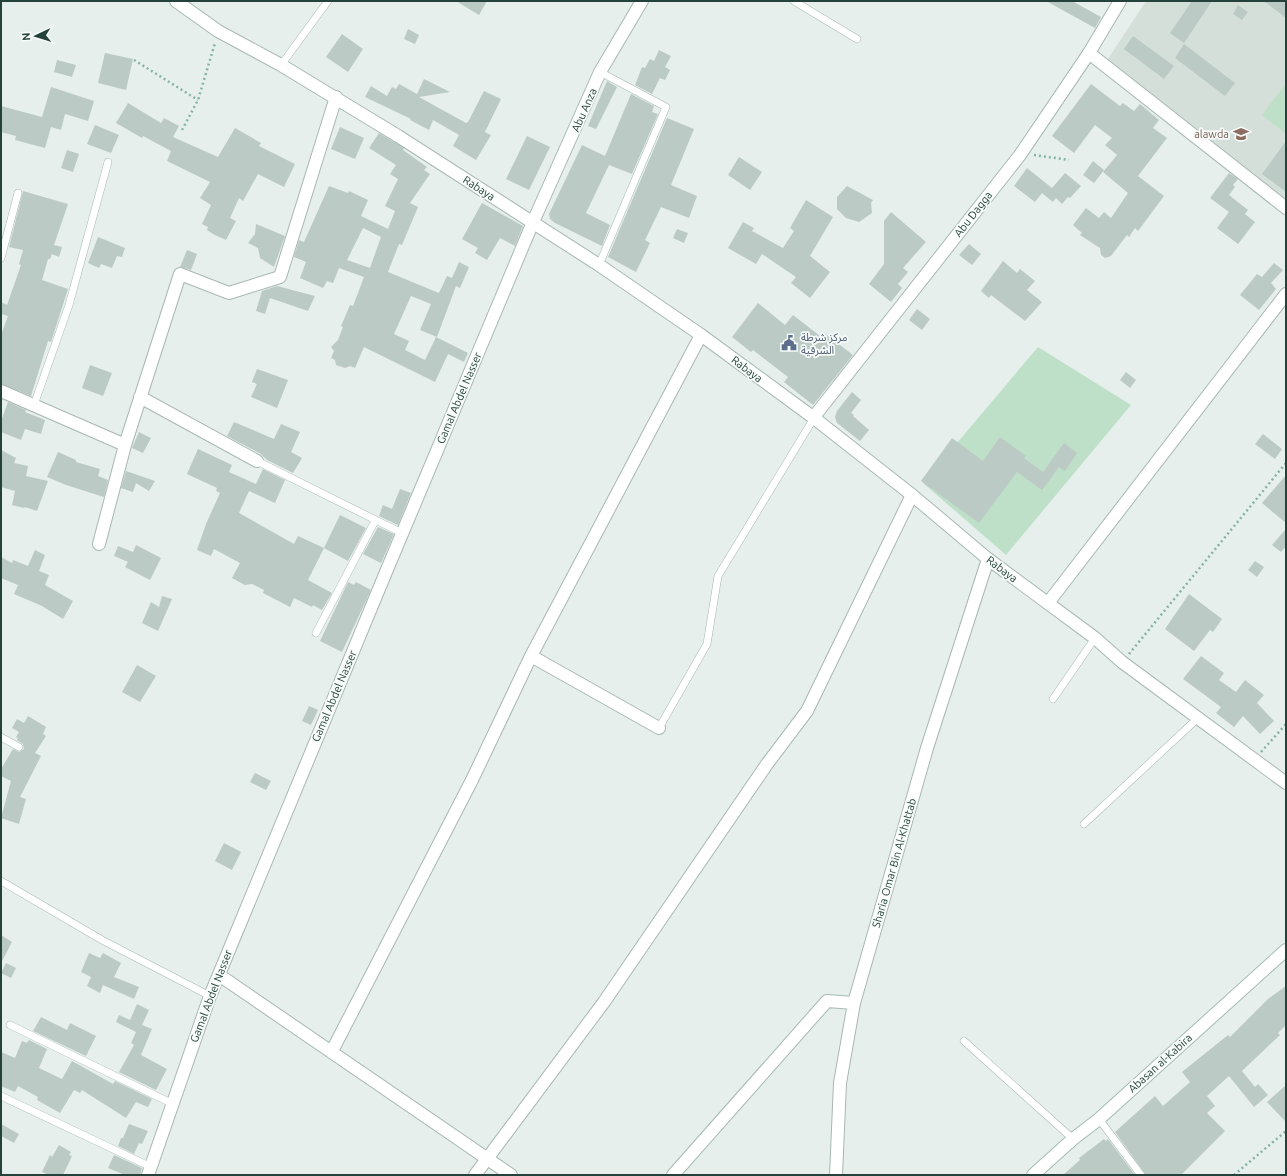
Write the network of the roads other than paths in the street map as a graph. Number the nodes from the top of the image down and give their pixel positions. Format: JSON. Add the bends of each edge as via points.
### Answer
{"nodes":[{"id":1,"x":176,"y":1,"type":"edge"},
{"id":2,"x":328,"y":1,"type":"edge"},
{"id":3,"x":642,"y":1,"type":"edge"},
{"id":4,"x":794,"y":1,"type":"edge"},
{"id":5,"x":1120,"y":1,"type":"edge"},
{"id":6,"x":857,"y":39,"type":"dead end"},
{"id":7,"x":1089,"y":53,"type":"junction"},
{"id":8,"x":281,"y":65,"type":"junction"},
{"id":9,"x":600,"y":72,"type":"junction"},
{"id":10,"x":336,"y":97,"type":"junction"},
{"id":11,"x":108,"y":162,"type":"dead end"},
{"id":12,"x":18,"y":193,"type":"dead end"},
{"id":13,"x":1286,"y":208,"type":"edge"},
{"id":14,"x":533,"y":222,"type":"junction"},
{"id":15,"x":1,"y":258,"type":"edge"},
{"id":16,"x":599,"y":265,"type":"junction"},
{"id":17,"x":1286,"y":294,"type":"edge"},
{"id":18,"x":701,"y":335,"type":"junction"},
{"id":19,"x":1,"y":391,"type":"edge"},
{"id":20,"x":140,"y":397,"type":"junction"},
{"id":21,"x":34,"y":405,"type":"junction"},
{"id":22,"x":813,"y":418,"type":"junction"},
{"id":23,"x":125,"y":444,"type":"junction"},
{"id":24,"x":257,"y":461,"type":"joint"},
{"id":25,"x":912,"y":495,"type":"junction"},
{"id":26,"x":375,"y":521,"type":"junction"},
{"id":27,"x":402,"y":533,"type":"junction"},
{"id":28,"x":99,"y":544,"type":"dead end"},
{"id":29,"x":988,"y":559,"type":"junction"},
{"id":30,"x":1048,"y":603,"type":"junction"},
{"id":31,"x":316,"y":633,"type":"dead end"},
{"id":32,"x":1095,"y":638,"type":"junction"},
{"id":33,"x":532,"y":656,"type":"junction"},
{"id":34,"x":1053,"y":699,"type":"dead end"},
{"id":35,"x":1198,"y":719,"type":"junction"},
{"id":36,"x":659,"y":728,"type":"joint"},
{"id":37,"x":1,"y":737,"type":"edge"},
{"id":38,"x":19,"y":747,"type":"dead end"},
{"id":39,"x":1286,"y":783,"type":"edge"},
{"id":40,"x":1084,"y":824,"type":"dead end"},
{"id":41,"x":1,"y":881,"type":"edge"},
{"id":42,"x":1286,"y":950,"type":"edge"},
{"id":43,"x":219,"y":975,"type":"junction"},
{"id":44,"x":210,"y":996,"type":"junction"},
{"id":45,"x":854,"y":1003,"type":"junction"},
{"id":46,"x":10,"y":1025,"type":"dead end"},
{"id":47,"x":964,"y":1041,"type":"dead end"},
{"id":48,"x":332,"y":1051,"type":"junction"},
{"id":49,"x":1,"y":1096,"type":"edge"},
{"id":50,"x":172,"y":1103,"type":"junction"},
{"id":51,"x":1099,"y":1119,"type":"junction"},
{"id":52,"x":1073,"y":1138,"type":"junction"},
{"id":53,"x":488,"y":1159,"type":"junction"},
{"id":54,"x":149,"y":1171,"type":"edge"},
{"id":55,"x":475,"y":1175,"type":"edge"},
{"id":56,"x":511,"y":1175,"type":"edge"},
{"id":57,"x":673,"y":1175,"type":"edge"},
{"id":58,"x":836,"y":1175,"type":"edge"},
{"id":59,"x":1033,"y":1175,"type":"edge"},
{"id":60,"x":1141,"y":1175,"type":"edge"}],
"edges":[{"from":1,"to":8,"type":"street","name":"Rabaya","via":[[218,31]]},
{"from":2,"to":8,"type":"lane"},
{"from":3,"to":9,"type":"street","name":"Abu Anza"},
{"from":4,"to":6,"type":"lane"},
{"from":5,"to":7,"type":"street","name":"Abu Dagga"},
{"from":7,"to":13,"type":"street"},
{"from":7,"to":22,"type":"street","name":"Abu Dagga","via":[[1020,155]]},
{"from":8,"to":10,"type":"street","name":"Rabaya"},
{"from":9,"to":14,"type":"street","name":"Abu Anza"},
{"from":9,"to":16,"type":"lane","via":[[666,107]]},
{"from":10,"to":14,"type":"street","name":"Rabaya"},
{"from":10,"to":20,"type":"street","via":[[280,277],[228,293],[180,274]]},
{"from":11,"to":21,"type":"lane","via":[[69,304]]},
{"from":12,"to":15,"type":"lane"},
{"from":14,"to":16,"type":"street","name":"Rabaya"},
{"from":14,"to":27,"type":"street","name":"Gamal Abdel Nasser"},
{"from":16,"to":18,"type":"street","name":"Rabaya"},
{"from":17,"to":30,"type":"street"},
{"from":18,"to":22,"type":"street","name":"Rabaya"},
{"from":18,"to":33,"type":"street"},
{"from":19,"to":21,"type":"street"},
{"from":20,"to":23,"type":"street"},
{"from":20,"to":24,"type":"street"},
{"from":21,"to":23,"type":"street"},
{"from":22,"to":25,"type":"street","name":"Rabaya"},
{"from":22,"to":36,"type":"lane","via":[[718,576],[707,644]]},
{"from":23,"to":28,"type":"street"},
{"from":24,"to":26,"type":"lane"},
{"from":25,"to":29,"type":"street","name":"Rabaya"},
{"from":25,"to":53,"type":"street","via":[[806,711],[604,1002]]},
{"from":26,"to":27,"type":"lane"},
{"from":26,"to":31,"type":"lane"},
{"from":27,"to":43,"type":"street","name":"Gamal Abdel Nasser"},
{"from":29,"to":30,"type":"street","name":"Rabaya"},
{"from":29,"to":45,"type":"street","name":"Sharia Omar Bin Al-Khattab","via":[[927,748]]},
{"from":30,"to":32,"type":"street","name":"Rabaya"},
{"from":32,"to":34,"type":"lane"},
{"from":32,"to":35,"type":"street","name":"Rabaya","via":[[1122,662]]},
{"from":33,"to":36,"type":"street"},
{"from":33,"to":48,"type":"street","via":[[472,780]]},
{"from":35,"to":39,"type":"street","name":"Rabaya"},
{"from":35,"to":40,"type":"lane"},
{"from":37,"to":38,"type":"lane"},
{"from":41,"to":44,"type":"lane","via":[[102,940]]},
{"from":42,"to":51,"type":"street","name":"Abasan al-Kabira"},
{"from":43,"to":44,"type":"street","name":"Gamal Abdel Nasser"},
{"from":43,"to":48,"type":"street"},
{"from":44,"to":50,"type":"street","name":"Gamal Abdel Nasser"},
{"from":45,"to":57,"type":"street","via":[[827,1002]]},
{"from":45,"to":58,"type":"street","name":"Sharia Omar Bin Al-Khattab","via":[[840,1083]]},
{"from":46,"to":50,"type":"lane"},
{"from":47,"to":52,"type":"lane"},
{"from":48,"to":53,"type":"street"},
{"from":49,"to":54,"type":"lane"},
{"from":50,"to":54,"type":"street","name":"Gamal Abdel Nasser"},
{"from":51,"to":52,"type":"street","name":"Abasan al-Kabira"},
{"from":51,"to":60,"type":"lane"},
{"from":52,"to":59,"type":"street","name":"Abasan al-Kabira"},
{"from":53,"to":55,"type":"street"},
{"from":53,"to":56,"type":"street"}]}
